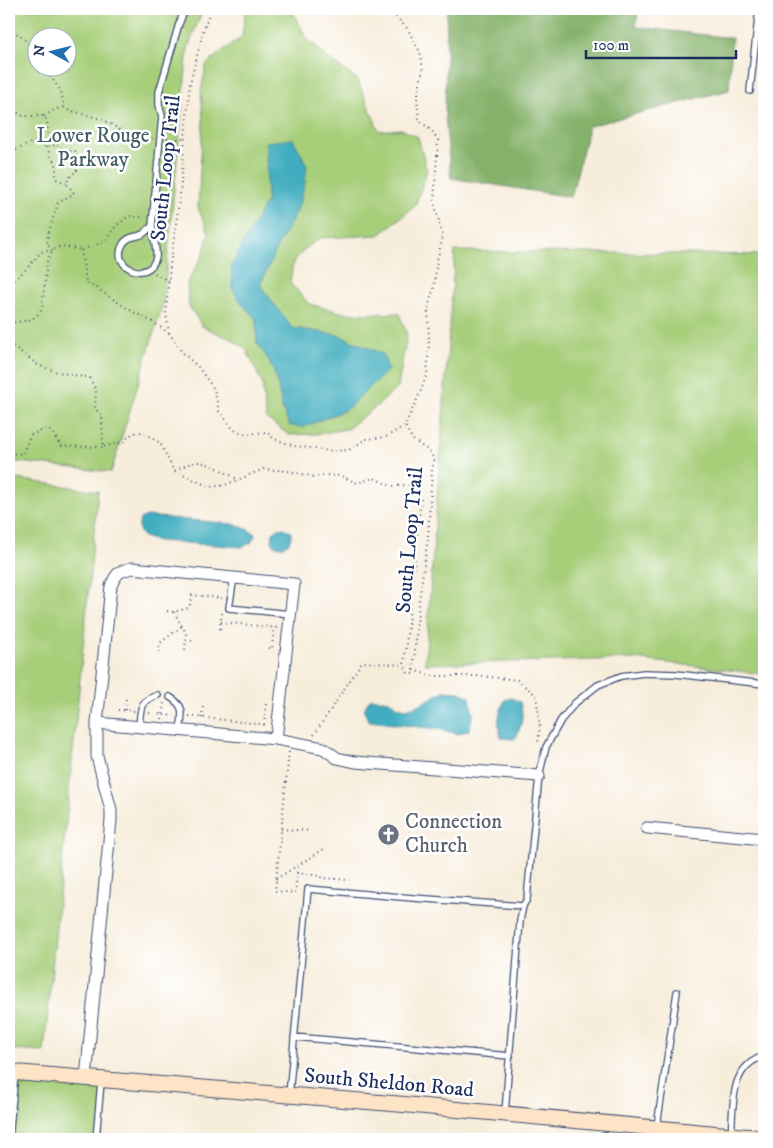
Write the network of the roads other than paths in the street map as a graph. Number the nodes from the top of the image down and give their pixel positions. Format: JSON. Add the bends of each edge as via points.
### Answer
{"nodes":[{"id":1,"x":185,"y":9,"type":"edge"},
{"id":2,"x":759,"y":9,"type":"edge"},
{"id":3,"x":750,"y":91,"type":"dead end"},
{"id":4,"x":152,"y":226,"type":"junction"},
{"id":5,"x":234,"y":577,"type":"junction"},
{"id":6,"x":291,"y":614,"type":"junction"},
{"id":7,"x":764,"y":684,"type":"edge"},
{"id":8,"x":158,"y":695,"type":"dead end"},
{"id":9,"x":170,"y":698,"type":"dead end"},
{"id":10,"x":97,"y":723,"type":"junction"},
{"id":11,"x":139,"y":727,"type":"junction"},
{"id":12,"x":180,"y":731,"type":"junction"},
{"id":13,"x":276,"y":739,"type":"junction"},
{"id":14,"x":539,"y":776,"type":"junction"},
{"id":15,"x":647,"y":828,"type":"dead end"},
{"id":16,"x":764,"y":839,"type":"edge"},
{"id":17,"x":522,"y":906,"type":"junction"},
{"id":18,"x":677,"y":992,"type":"dead end"},
{"id":19,"x":294,"y":1037,"type":"junction"},
{"id":20,"x":510,"y":1056,"type":"junction"},
{"id":21,"x":764,"y":1056,"type":"edge"},
{"id":22,"x":12,"y":1072,"type":"edge"},
{"id":23,"x":86,"y":1078,"type":"junction"},
{"id":24,"x":102,"y":1079,"type":"junction"},
{"id":25,"x":289,"y":1095,"type":"junction"},
{"id":26,"x":505,"y":1114,"type":"junction"},
{"id":27,"x":657,"y":1128,"type":"junction"},
{"id":28,"x":731,"y":1135,"type":"junction"},
{"id":29,"x":764,"y":1138,"type":"edge"},
{"id":30,"x":9,"y":1139,"type":"edge"},
{"id":31,"x":96,"y":1139,"type":"edge"}],
"edges":[{"from":1,"to":4,"type":"lane","via":[[160,92],[162,116]]},
{"from":2,"to":3,"type":"lane"},
{"from":4,"to":4,"type":"lane","via":[[143,234],[130,238],[122,247],[121,259],[129,269],[139,271],[150,267],[156,258]]},
{"from":5,"to":6,"type":"street","via":[[294,584]]},
{"from":5,"to":6,"type":"lane","via":[[229,608]]},
{"from":5,"to":10,"type":"street","via":[[132,568],[116,575],[111,586]]},
{"from":6,"to":13,"type":"street"},
{"from":7,"to":14,"type":"lane","via":[[644,673],[622,676],[598,685],[575,703],[561,720],[546,747]]},
{"from":8,"to":11,"type":"lane","via":[[147,698]]},
{"from":9,"to":12,"type":"lane","via":[[179,703],[182,712]]},
{"from":10,"to":11,"type":"street"},
{"from":10,"to":23,"type":"street","via":[[97,756],[111,820]]},
{"from":11,"to":12,"type":"street"},
{"from":12,"to":13,"type":"street"},
{"from":13,"to":14,"type":"street","via":[[323,748],[337,758],[355,762]]},
{"from":14,"to":17,"type":"lane","via":[[527,899]]},
{"from":15,"to":16,"type":"street"},
{"from":17,"to":19,"type":"lane","via":[[308,888]]},
{"from":17,"to":20,"type":"lane"},
{"from":18,"to":27,"type":"lane"},
{"from":19,"to":20,"type":"lane"},
{"from":19,"to":25,"type":"lane"},
{"from":20,"to":26,"type":"lane"},
{"from":21,"to":28,"type":"lane","via":[[750,1062],[737,1081]]},
{"from":22,"to":23,"type":"street","name":"South Sheldon Road"},
{"from":22,"to":30,"type":"lane"},
{"from":23,"to":24,"type":"street","name":"South Sheldon Road"},
{"from":24,"to":25,"type":"street","name":"South Sheldon Road"},
{"from":24,"to":31,"type":"lane"},
{"from":25,"to":26,"type":"street","name":"South Sheldon Road"},
{"from":26,"to":27,"type":"street","name":"South Sheldon Road"},
{"from":27,"to":28,"type":"street","name":"South Sheldon Road"},
{"from":28,"to":29,"type":"street","name":"South Sheldon Road"}]}
